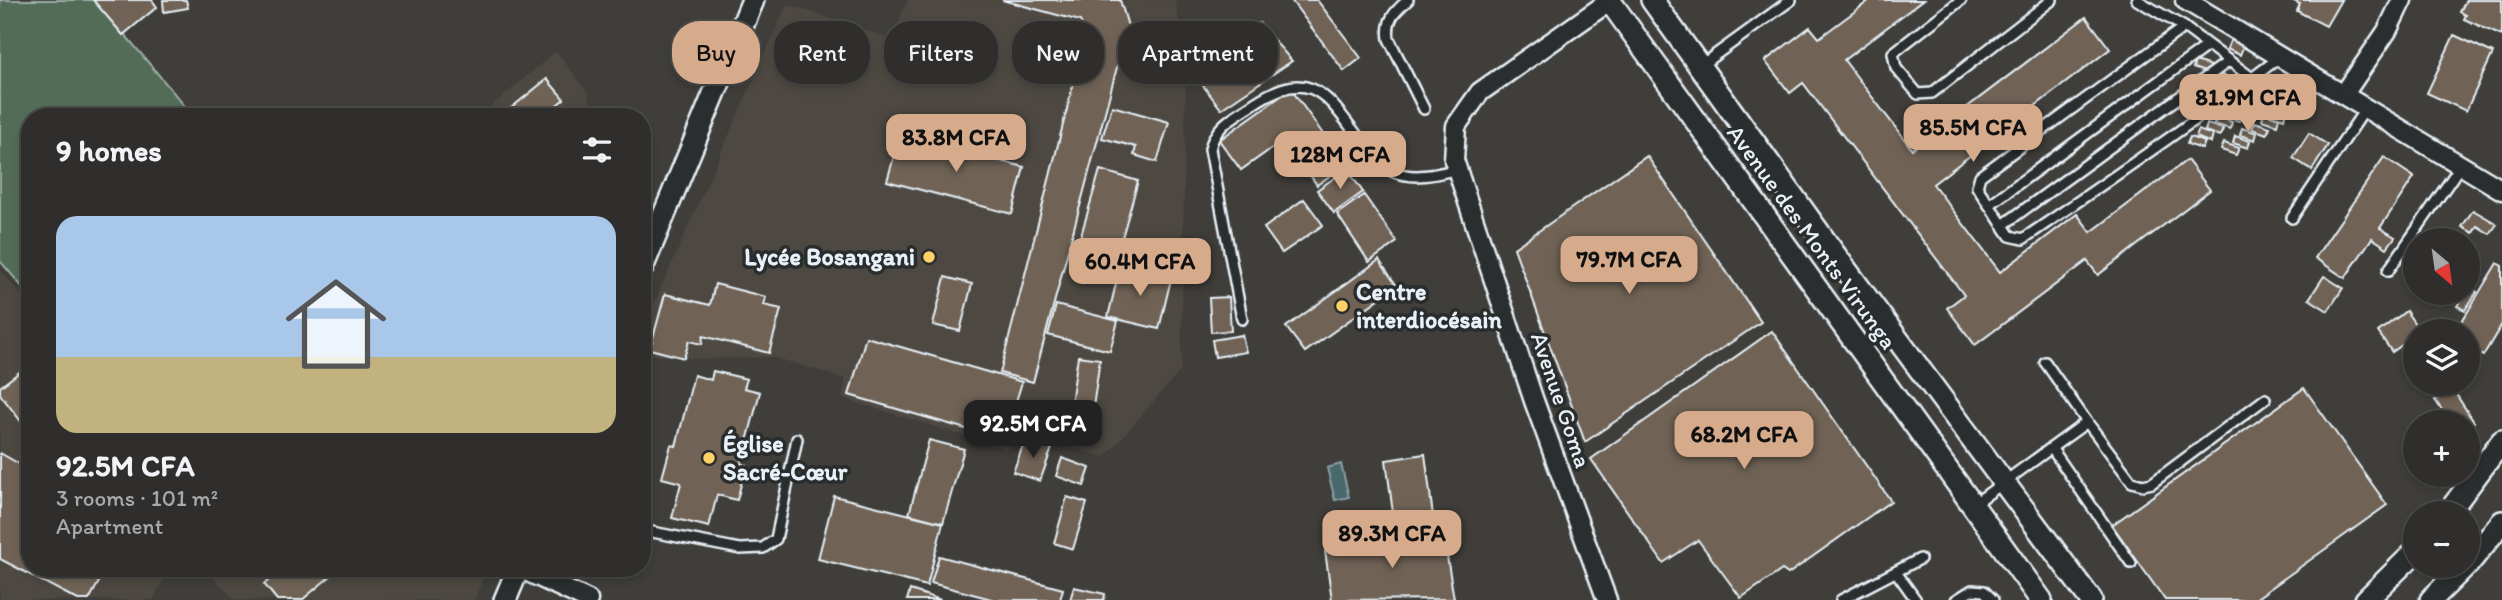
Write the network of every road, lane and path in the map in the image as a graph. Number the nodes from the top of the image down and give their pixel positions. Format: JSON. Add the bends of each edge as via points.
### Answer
{"nodes":[{"id":1,"x":753,"y":0,"type":"edge"},
{"id":2,"x":1408,"y":0,"type":"edge"},
{"id":3,"x":1610,"y":0,"type":"edge"},
{"id":4,"x":1652,"y":0,"type":"edge"},
{"id":5,"x":1791,"y":0,"type":"edge"},
{"id":6,"x":1961,"y":0,"type":"edge"},
{"id":7,"x":2053,"y":0,"type":"edge"},
{"id":8,"x":2137,"y":0,"type":"edge"},
{"id":9,"x":2185,"y":0,"type":"edge"},
{"id":10,"x":2402,"y":0,"type":"edge"},
{"id":11,"x":2184,"y":27,"type":"junction"},
{"id":12,"x":2207,"y":46,"type":"junction"},
{"id":13,"x":2280,"y":57,"type":"junction"},
{"id":14,"x":2229,"y":61,"type":"junction"},
{"id":15,"x":1700,"y":66,"type":"junction"},
{"id":16,"x":2252,"y":78,"type":"junction"},
{"id":17,"x":2344,"y":94,"type":"junction"},
{"id":18,"x":2366,"y":108,"type":"junction"},
{"id":19,"x":1424,"y":109,"type":"dead end"},
{"id":20,"x":2461,"y":165,"type":"junction"},
{"id":21,"x":1458,"y":169,"type":"junction"},
{"id":22,"x":2502,"y":190,"type":"edge"},
{"id":23,"x":1989,"y":205,"type":"junction"},
{"id":24,"x":2292,"y":218,"type":"dead end"},
{"id":25,"x":2003,"y":225,"type":"junction"},
{"id":26,"x":651,"y":246,"type":"edge"},
{"id":27,"x":2388,"y":271,"type":"dead end"},
{"id":28,"x":1242,"y":320,"type":"dead end"},
{"id":29,"x":2045,"y":362,"type":"dead end"},
{"id":30,"x":2265,"y":399,"type":"dead end"},
{"id":31,"x":2087,"y":422,"type":"junction"},
{"id":32,"x":797,"y":439,"type":"dead end"},
{"id":33,"x":2502,"y":441,"type":"edge"},
{"id":34,"x":2052,"y":449,"type":"junction"},
{"id":35,"x":2006,"y":483,"type":"junction"},
{"id":36,"x":2457,"y":501,"type":"edge"},
{"id":37,"x":1973,"y":505,"type":"junction"},
{"id":38,"x":2502,"y":522,"type":"edge"},
{"id":39,"x":651,"y":532,"type":"edge"},
{"id":40,"x":2480,"y":549,"type":"edge"},
{"id":41,"x":1920,"y":559,"type":"dead end"},
{"id":42,"x":2131,"y":563,"type":"dead end"},
{"id":43,"x":2403,"y":564,"type":"edge"},
{"id":44,"x":1896,"y":572,"type":"junction"},
{"id":45,"x":516,"y":577,"type":"edge"},
{"id":46,"x":538,"y":577,"type":"edge"},
{"id":47,"x":2454,"y":578,"type":"edge"},
{"id":48,"x":505,"y":600,"type":"edge"},
{"id":49,"x":588,"y":600,"type":"edge"},
{"id":50,"x":1607,"y":600,"type":"edge"},
{"id":51,"x":1841,"y":600,"type":"edge"},
{"id":52,"x":1916,"y":600,"type":"edge"},
{"id":53,"x":1956,"y":600,"type":"edge"},
{"id":54,"x":1993,"y":600,"type":"edge"},
{"id":55,"x":2041,"y":600,"type":"edge"},
{"id":56,"x":2091,"y":600,"type":"edge"},
{"id":57,"x":2366,"y":600,"type":"edge"},
{"id":58,"x":2431,"y":600,"type":"edge"}],
"edges":[{"from":1,"to":26,"type":"street"},
{"from":2,"to":19,"type":"lane","via":[[1393,13],[1387,27]]},
{"from":3,"to":21,"type":"street","name":"Avenue Goma","via":[[1480,92],[1456,126],[1454,160]]},
{"from":3,"to":37,"type":"street","name":"Avenue des Monts Virunga"},
{"from":4,"to":15,"type":"street","name":"Avenue des Monts Virunga"},
{"from":5,"to":15,"type":"lane"},
{"from":6,"to":7,"type":"lane","via":[[1893,53],[1896,68],[1919,94],[1932,93]]},
{"from":8,"to":11,"type":"lane"},
{"from":9,"to":13,"type":"street"},
{"from":10,"to":17,"type":"street","via":[[2387,31]]},
{"from":11,"to":12,"type":"lane"},
{"from":11,"to":23,"type":"lane","via":[[1980,176],[1976,184]]},
{"from":12,"to":14,"type":"lane"},
{"from":12,"to":23,"type":"lane"},
{"from":13,"to":16,"type":"lane"},
{"from":13,"to":17,"type":"street"},
{"from":14,"to":16,"type":"lane"},
{"from":14,"to":25,"type":"lane"},
{"from":15,"to":35,"type":"street","name":"Avenue des Monts Virunga"},
{"from":16,"to":25,"type":"lane","via":[[2184,131],[2023,239],[2010,236]]},
{"from":17,"to":18,"type":"street"},
{"from":18,"to":20,"type":"street"},
{"from":18,"to":24,"type":"lane"},
{"from":20,"to":22,"type":"street"},
{"from":20,"to":27,"type":"lane"},
{"from":21,"to":28,"type":"lane","via":[[1414,177],[1392,172],[1323,93],[1307,87],[1289,85],[1272,91],[1219,127],[1210,149]]},
{"from":21,"to":50,"type":"street","name":"Avenue Goma","via":[[1534,401]]},
{"from":23,"to":25,"type":"lane"},
{"from":29,"to":31,"type":"lane"},
{"from":30,"to":31,"type":"lane","via":[[2152,483],[2143,485],[2132,482]]},
{"from":31,"to":34,"type":"lane"},
{"from":32,"to":39,"type":"lane","via":[[776,539],[763,548],[740,549]]},
{"from":33,"to":36,"type":"street"},
{"from":34,"to":35,"type":"lane"},
{"from":34,"to":42,"type":"lane"},
{"from":35,"to":37,"type":"lane"},
{"from":35,"to":56,"type":"street","name":"Avenue des Monts Virunga"},
{"from":37,"to":55,"type":"street","name":"Avenue des Monts Virunga"},
{"from":38,"to":40,"type":"street"},
{"from":41,"to":44,"type":"lane"},
{"from":43,"to":57,"type":"street"},
{"from":44,"to":51,"type":"lane"},
{"from":44,"to":52,"type":"lane"},
{"from":45,"to":48,"type":"street"},
{"from":46,"to":49,"type":"street"},
{"from":47,"to":58,"type":"street"},
{"from":53,"to":54,"type":"lane","via":[[1972,590],[1984,591]]}]}
